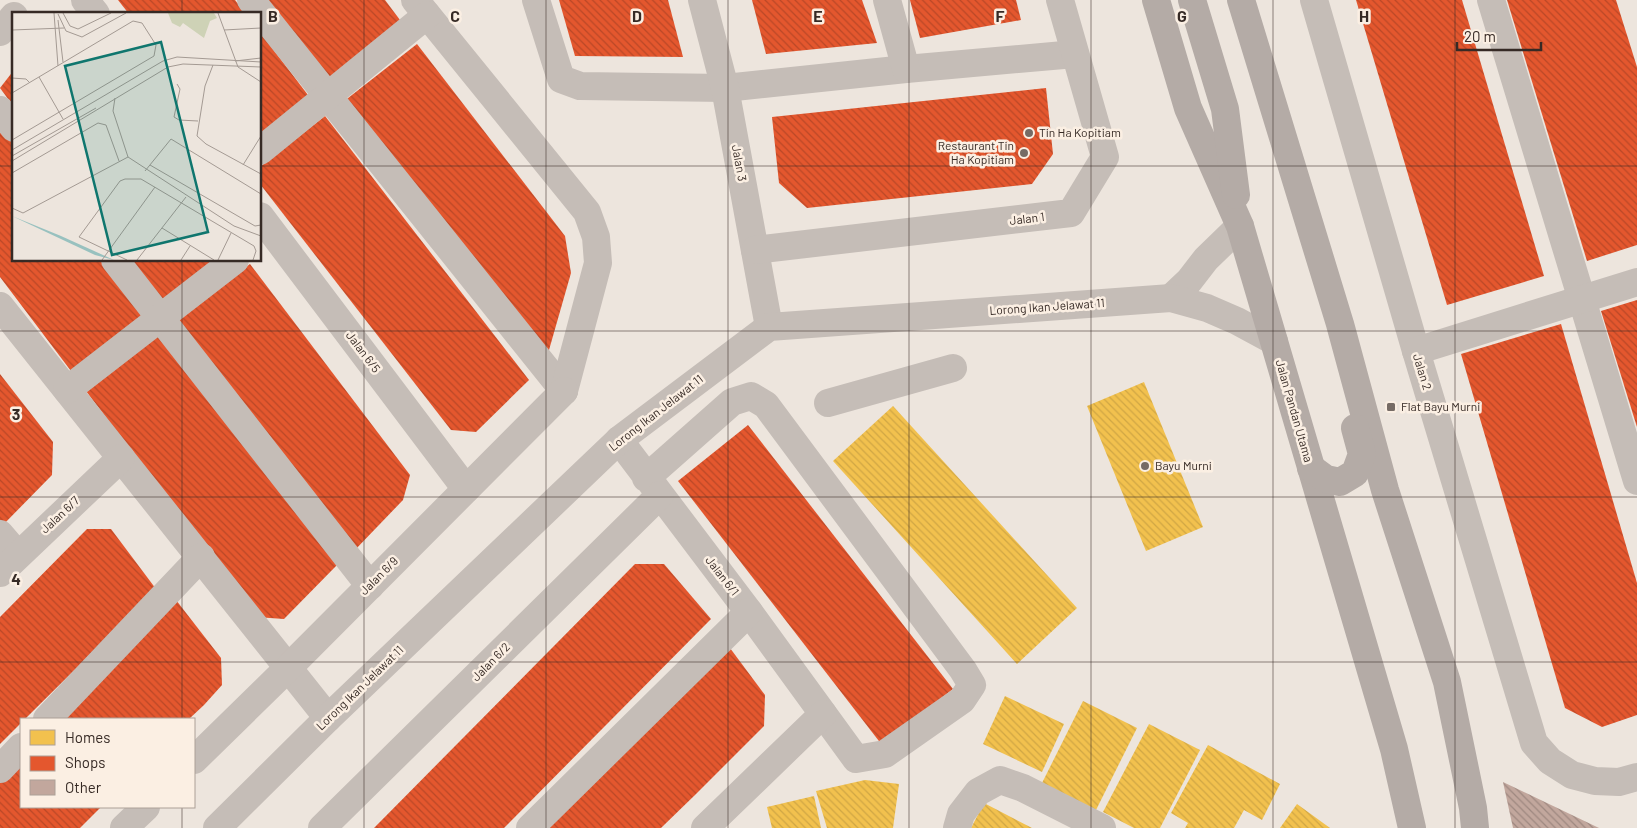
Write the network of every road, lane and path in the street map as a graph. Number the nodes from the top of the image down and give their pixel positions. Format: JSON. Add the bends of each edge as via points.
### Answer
{"nodes":[{"id":1,"x":27,"y":0,"type":"edge"},
{"id":2,"x":85,"y":0,"type":"edge"},
{"id":3,"x":251,"y":0,"type":"edge"},
{"id":4,"x":536,"y":0,"type":"edge"},
{"id":5,"x":702,"y":0,"type":"edge"},
{"id":6,"x":887,"y":0,"type":"edge"},
{"id":7,"x":1060,"y":0,"type":"edge"},
{"id":8,"x":1156,"y":0,"type":"edge"},
{"id":9,"x":1192,"y":0,"type":"edge"},
{"id":10,"x":1241,"y":0,"type":"edge"},
{"id":11,"x":1314,"y":0,"type":"edge"},
{"id":12,"x":1491,"y":0,"type":"edge"},
{"id":13,"x":421,"y":8,"type":"edge"},
{"id":14,"x":17,"y":12,"type":"edge"},
{"id":15,"x":94,"y":12,"type":"edge"},
{"id":16,"x":261,"y":12,"type":"edge"},
{"id":17,"x":261,"y":12,"type":"edge"},
{"id":18,"x":12,"y":18,"type":"edge"},
{"id":19,"x":0,"y":32,"type":"edge"},
{"id":20,"x":1075,"y":54,"type":"junction"},
{"id":21,"x":906,"y":69,"type":"junction"},
{"id":22,"x":725,"y":88,"type":"junction"},
{"id":23,"x":328,"y":96,"type":"junction"},
{"id":24,"x":0,"y":110,"type":"edge"},
{"id":25,"x":12,"y":125,"type":"edge"},
{"id":26,"x":261,"y":150,"type":"edge"},
{"id":27,"x":1240,"y":226,"type":"junction"},
{"id":28,"x":264,"y":230,"type":"edge"},
{"id":29,"x":755,"y":250,"type":"junction"},
{"id":30,"x":116,"y":261,"type":"edge"},
{"id":31,"x":234,"y":261,"type":"edge"},
{"id":32,"x":1637,"y":282,"type":"edge"},
{"id":33,"x":1171,"y":298,"type":"junction"},
{"id":34,"x":1582,"y":299,"type":"junction"},
{"id":35,"x":0,"y":306,"type":"edge"},
{"id":36,"x":160,"y":318,"type":"junction"},
{"id":37,"x":1340,"y":324,"type":"junction"},
{"id":38,"x":769,"y":327,"type":"junction"},
{"id":39,"x":1274,"y":341,"type":"junction"},
{"id":40,"x":1416,"y":351,"type":"junction"},
{"id":41,"x":953,"y":368,"type":"dead end"},
{"id":42,"x":67,"y":390,"type":"junction"},
{"id":43,"x":564,"y":391,"type":"junction"},
{"id":44,"x":828,"y":403,"type":"dead end"},
{"id":45,"x":618,"y":440,"type":"junction"},
{"id":46,"x":121,"y":458,"type":"junction"},
{"id":47,"x":1311,"y":468,"type":"junction"},
{"id":48,"x":1637,"y":481,"type":"edge"},
{"id":49,"x":653,"y":487,"type":"junction"},
{"id":50,"x":466,"y":489,"type":"junction"},
{"id":51,"x":0,"y":534,"type":"edge"},
{"id":52,"x":200,"y":558,"type":"junction"},
{"id":53,"x":9,"y":564,"type":"edge"},
{"id":54,"x":370,"y":586,"type":"junction"},
{"id":55,"x":750,"y":612,"type":"junction"},
{"id":56,"x":288,"y":667,"type":"junction"},
{"id":57,"x":823,"y":714,"type":"junction"},
{"id":58,"x":48,"y":718,"type":"edge"},
{"id":59,"x":328,"y":718,"type":"junction"},
{"id":60,"x":20,"y":748,"type":"edge"},
{"id":61,"x":195,"y":759,"type":"edge"},
{"id":62,"x":0,"y":769,"type":"edge"},
{"id":63,"x":1637,"y":777,"type":"edge"},
{"id":64,"x":145,"y":808,"type":"edge"},
{"id":65,"x":339,"y":822,"type":"edge"},
{"id":66,"x":124,"y":828,"type":"edge"},
{"id":67,"x":217,"y":828,"type":"edge"},
{"id":68,"x":530,"y":828,"type":"edge"},
{"id":69,"x":705,"y":828,"type":"edge"},
{"id":70,"x":957,"y":828,"type":"edge"},
{"id":71,"x":1102,"y":828,"type":"edge"},
{"id":72,"x":1412,"y":828,"type":"edge"},
{"id":73,"x":1475,"y":828,"type":"edge"}],
"edges":[{"from":1,"to":14,"type":"street"},
{"from":2,"to":15,"type":"street"},
{"from":3,"to":16,"type":"street"},
{"from":4,"to":22,"type":"street","via":[[561,79],[580,86]]},
{"from":5,"to":22,"type":"street","name":"Jalan 3"},
{"from":6,"to":21,"type":"street"},
{"from":7,"to":20,"type":"street","name":"Jalan 1"},
{"from":8,"to":27,"type":"main road","name":"Jalan Pandan Utama","via":[[1188,108]]},
{"from":9,"to":27,"type":"main road","via":[[1225,109]]},
{"from":10,"to":37,"type":"main road"},
{"from":11,"to":40,"type":"street","name":"Jalan 2"},
{"from":12,"to":34,"type":"street"},
{"from":13,"to":23,"type":"street"},
{"from":13,"to":43,"type":"street","via":[[587,212],[596,236],[598,263]]},
{"from":17,"to":23,"type":"street"},
{"from":18,"to":19,"type":"street"},
{"from":20,"to":21,"type":"street"},
{"from":20,"to":29,"type":"street","name":"Jalan 1","via":[[1105,157],[1071,214]]},
{"from":21,"to":22,"type":"street"},
{"from":22,"to":29,"type":"street","name":"Jalan 3"},
{"from":23,"to":26,"type":"street"},
{"from":23,"to":43,"type":"street"},
{"from":24,"to":25,"type":"street"},
{"from":27,"to":33,"type":"street"},
{"from":27,"to":39,"type":"main road","name":"Jalan Pandan Utama"},
{"from":28,"to":50,"type":"street","name":"Jalan 6/5"},
{"from":29,"to":38,"type":"street","name":"Jalan 3"},
{"from":30,"to":36,"type":"street"},
{"from":31,"to":36,"type":"street"},
{"from":32,"to":34,"type":"street"},
{"from":33,"to":38,"type":"street","name":"Lorong Ikan Jelawat 11"},
{"from":33,"to":39,"type":"street","name":"Lorong Ikan Jelawat 11","via":[[1207,308]]},
{"from":34,"to":40,"type":"street"},
{"from":34,"to":48,"type":"street"},
{"from":35,"to":42,"type":"street"},
{"from":36,"to":42,"type":"street"},
{"from":36,"to":54,"type":"street"},
{"from":37,"to":47,"type":"main road","via":[[1336,360],[1362,454],[1355,473],[1340,482],[1326,479]]},
{"from":37,"to":73,"type":"main road","via":[[1386,490],[1447,682]]},
{"from":38,"to":45,"type":"street","name":"Lorong Ikan Jelawat 11"},
{"from":39,"to":47,"type":"main road","name":"Jalan Pandan Utama"},
{"from":40,"to":63,"type":"street","name":"Jalan 2","via":[[1534,743],[1550,761],[1572,775],[1595,781],[1619,782]]},
{"from":41,"to":44,"type":"street"},
{"from":42,"to":46,"type":"street"},
{"from":43,"to":50,"type":"street","name":"Jalan 6/9"},
{"from":45,"to":49,"type":"street","name":"Jalan 6/1"},
{"from":45,"to":59,"type":"street","name":"Lorong Ikan Jelawat 11"},
{"from":46,"to":52,"type":"street"},
{"from":46,"to":53,"type":"street","name":"Jalan 6/7"},
{"from":47,"to":72,"type":"main road","name":"Jalan Pandan Utama","via":[[1394,749]]},
{"from":49,"to":55,"type":"street","name":"Jalan 6/1"},
{"from":49,"to":57,"type":"street","name":"Jalan 6/2","via":[[732,402],[751,396],[766,405],[972,685],[962,700],[885,754],[856,759]]},
{"from":49,"to":65,"type":"street","name":"Jalan 6/2"},
{"from":50,"to":54,"type":"street","name":"Jalan 6/9"},
{"from":51,"to":53,"type":"street"},
{"from":52,"to":56,"type":"street"},
{"from":52,"to":58,"type":"street"},
{"from":54,"to":56,"type":"street","name":"Jalan 6/9"},
{"from":55,"to":57,"type":"street","name":"Jalan 6/1"},
{"from":55,"to":68,"type":"street"},
{"from":56,"to":59,"type":"street"},
{"from":56,"to":61,"type":"street","name":"Jalan 6/9"},
{"from":57,"to":69,"type":"street"},
{"from":59,"to":67,"type":"street","name":"Lorong Ikan Jelawat 11"},
{"from":60,"to":62,"type":"street"},
{"from":64,"to":66,"type":"street"},
{"from":70,"to":71,"type":"street","via":[[962,814],[978,792],[1000,780],[1024,788]]}]}
